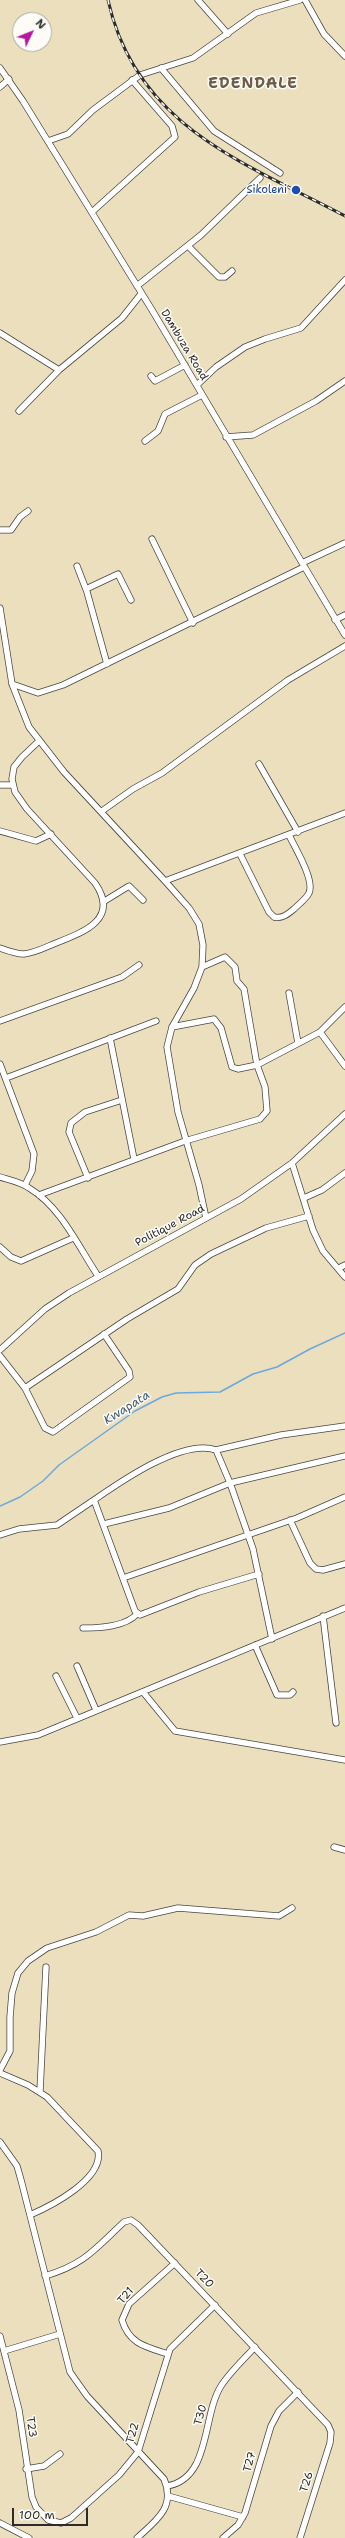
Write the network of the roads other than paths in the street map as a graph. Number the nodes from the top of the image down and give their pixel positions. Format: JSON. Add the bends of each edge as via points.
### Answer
{"nodes":[{"id":1,"x":198,"y":0,"type":"edge"},
{"id":2,"x":299,"y":0,"type":"edge"},
{"id":3,"x":305,"y":0,"type":"edge"},
{"id":4,"x":228,"y":34,"type":"junction"},
{"id":5,"x":345,"y":56,"type":"edge"},
{"id":6,"x":0,"y":68,"type":"edge"},
{"id":7,"x":161,"y":68,"type":"junction"},
{"id":8,"x":9,"y":79,"type":"junction"},
{"id":9,"x":132,"y":80,"type":"junction"},
{"id":10,"x":0,"y":87,"type":"edge"},
{"id":11,"x":48,"y":141,"type":"junction"},
{"id":12,"x":280,"y":173,"type":"dead end"},
{"id":13,"x":260,"y":178,"type":"dead end"},
{"id":14,"x":92,"y":212,"type":"junction"},
{"id":15,"x":188,"y":246,"type":"junction"},
{"id":16,"x":232,"y":271,"type":"dead end"},
{"id":17,"x":345,"y":280,"type":"edge"},
{"id":18,"x":137,"y":286,"type":"junction"},
{"id":19,"x":141,"y":294,"type":"junction"},
{"id":20,"x":0,"y":332,"type":"edge"},
{"id":21,"x":185,"y":365,"type":"junction"},
{"id":22,"x":58,"y":370,"type":"junction"},
{"id":23,"x":150,"y":376,"type":"dead end"},
{"id":24,"x":345,"y":381,"type":"edge"},
{"id":25,"x":197,"y":385,"type":"junction"},
{"id":26,"x":202,"y":395,"type":"junction"},
{"id":27,"x":19,"y":411,"type":"dead end"},
{"id":28,"x":226,"y":437,"type":"junction"},
{"id":29,"x":145,"y":441,"type":"dead end"},
{"id":30,"x":28,"y":511,"type":"dead end"},
{"id":31,"x":0,"y":530,"type":"edge"},
{"id":32,"x":152,"y":539,"type":"dead end"},
{"id":33,"x":345,"y":543,"type":"edge"},
{"id":34,"x":303,"y":565,"type":"junction"},
{"id":35,"x":77,"y":566,"type":"dead end"},
{"id":36,"x":86,"y":589,"type":"junction"},
{"id":37,"x":131,"y":600,"type":"dead end"},
{"id":38,"x":0,"y":608,"type":"edge"},
{"id":39,"x":345,"y":615,"type":"edge"},
{"id":40,"x":335,"y":620,"type":"junction"},
{"id":41,"x":193,"y":623,"type":"junction"},
{"id":42,"x":2,"y":634,"type":"edge"},
{"id":43,"x":345,"y":635,"type":"edge"},
{"id":44,"x":345,"y":646,"type":"edge"},
{"id":45,"x":107,"y":664,"type":"junction"},
{"id":46,"x":12,"y":684,"type":"junction"},
{"id":47,"x":39,"y":742,"type":"junction"},
{"id":48,"x":259,"y":764,"type":"dead end"},
{"id":49,"x":0,"y":785,"type":"edge"},
{"id":50,"x":13,"y":785,"type":"junction"},
{"id":51,"x":102,"y":811,"type":"junction"},
{"id":52,"x":345,"y":813,"type":"edge"},
{"id":53,"x":0,"y":831,"type":"edge"},
{"id":54,"x":298,"y":832,"type":"junction"},
{"id":55,"x":51,"y":834,"type":"junction"},
{"id":56,"x":289,"y":835,"type":"junction"},
{"id":57,"x":240,"y":854,"type":"junction"},
{"id":58,"x":165,"y":881,"type":"junction"},
{"id":59,"x":143,"y":900,"type":"dead end"},
{"id":60,"x":103,"y":902,"type":"junction"},
{"id":61,"x":0,"y":948,"type":"edge"},
{"id":62,"x":139,"y":965,"type":"dead end"},
{"id":63,"x":202,"y":967,"type":"junction"},
{"id":64,"x":289,"y":993,"type":"dead end"},
{"id":65,"x":345,"y":1007,"type":"edge"},
{"id":66,"x":0,"y":1021,"type":"edge"},
{"id":67,"x":156,"y":1021,"type":"dead end"},
{"id":68,"x":172,"y":1027,"type":"junction"},
{"id":69,"x":320,"y":1032,"type":"junction"},
{"id":70,"x":110,"y":1038,"type":"junction"},
{"id":71,"x":298,"y":1043,"type":"junction"},
{"id":72,"x":0,"y":1064,"type":"edge"},
{"id":73,"x":257,"y":1065,"type":"junction"},
{"id":74,"x":345,"y":1066,"type":"edge"},
{"id":75,"x":1,"y":1072,"type":"edge"},
{"id":76,"x":6,"y":1078,"type":"junction"},
{"id":77,"x":122,"y":1100,"type":"junction"},
{"id":78,"x":345,"y":1114,"type":"edge"},
{"id":79,"x":185,"y":1141,"type":"junction"},
{"id":80,"x":134,"y":1159,"type":"junction"},
{"id":81,"x":292,"y":1163,"type":"junction"},
{"id":82,"x":345,"y":1173,"type":"edge"},
{"id":83,"x":0,"y":1177,"type":"edge"},
{"id":84,"x":88,"y":1178,"type":"junction"},
{"id":85,"x":25,"y":1185,"type":"junction"},
{"id":86,"x":39,"y":1195,"type":"junction"},
{"id":87,"x":304,"y":1198,"type":"junction"},
{"id":88,"x":309,"y":1216,"type":"junction"},
{"id":89,"x":206,"y":1218,"type":"junction"},
{"id":90,"x":73,"y":1238,"type":"junction"},
{"id":91,"x":0,"y":1247,"type":"edge"},
{"id":92,"x":345,"y":1265,"type":"edge"},
{"id":93,"x":339,"y":1268,"type":"junction"},
{"id":94,"x":98,"y":1276,"type":"junction"},
{"id":95,"x":345,"y":1276,"type":"edge"},
{"id":96,"x":104,"y":1334,"type":"junction"},
{"id":97,"x":0,"y":1350,"type":"edge"},
{"id":98,"x":0,"y":1356,"type":"edge"},
{"id":99,"x":25,"y":1388,"type":"junction"},
{"id":100,"x":345,"y":1426,"type":"edge"},
{"id":101,"x":216,"y":1450,"type":"junction"},
{"id":102,"x":345,"y":1456,"type":"edge"},
{"id":103,"x":230,"y":1483,"type":"junction"},
{"id":104,"x":345,"y":1497,"type":"edge"},
{"id":105,"x":94,"y":1500,"type":"junction"},
{"id":106,"x":290,"y":1520,"type":"junction"},
{"id":107,"x":104,"y":1524,"type":"junction"},
{"id":108,"x":0,"y":1535,"type":"edge"},
{"id":109,"x":248,"y":1535,"type":"junction"},
{"id":110,"x":345,"y":1564,"type":"edge"},
{"id":111,"x":259,"y":1574,"type":"junction"},
{"id":112,"x":124,"y":1578,"type":"junction"},
{"id":113,"x":345,"y":1608,"type":"edge"},
{"id":114,"x":137,"y":1614,"type":"junction"},
{"id":115,"x":323,"y":1616,"type":"junction"},
{"id":116,"x":83,"y":1628,"type":"dead end"},
{"id":117,"x":272,"y":1639,"type":"junction"},
{"id":118,"x":254,"y":1646,"type":"junction"},
{"id":119,"x":77,"y":1666,"type":"dead end"},
{"id":120,"x":56,"y":1676,"type":"dead end"},
{"id":121,"x":143,"y":1692,"type":"junction"},
{"id":122,"x":293,"y":1692,"type":"dead end"},
{"id":123,"x":96,"y":1710,"type":"junction"},
{"id":124,"x":77,"y":1718,"type":"junction"},
{"id":125,"x":336,"y":1723,"type":"dead end"},
{"id":126,"x":0,"y":1742,"type":"edge"},
{"id":127,"x":345,"y":1760,"type":"edge"},
{"id":128,"x":334,"y":1847,"type":"dead end"},
{"id":129,"x":345,"y":1850,"type":"edge"},
{"id":130,"x":292,"y":1908,"type":"dead end"},
{"id":131,"x":46,"y":1966,"type":"dead end"},
{"id":132,"x":0,"y":2070,"type":"edge"},
{"id":133,"x":0,"y":2073,"type":"edge"},
{"id":134,"x":40,"y":2091,"type":"junction"},
{"id":135,"x":0,"y":2142,"type":"edge"},
{"id":136,"x":30,"y":2215,"type":"junction"},
{"id":137,"x":175,"y":2263,"type":"junction"},
{"id":138,"x":45,"y":2276,"type":"junction"},
{"id":139,"x":215,"y":2305,"type":"junction"},
{"id":140,"x":60,"y":2334,"type":"junction"},
{"id":141,"x":0,"y":2336,"type":"edge"},
{"id":142,"x":255,"y":2346,"type":"junction"},
{"id":143,"x":4,"y":2351,"type":"junction"},
{"id":144,"x":168,"y":2354,"type":"junction"},
{"id":145,"x":298,"y":2392,"type":"junction"},
{"id":146,"x":331,"y":2432,"type":"joint"},
{"id":147,"x":138,"y":2452,"type":"junction"},
{"id":148,"x":60,"y":2454,"type":"dead end"},
{"id":149,"x":26,"y":2469,"type":"junction"},
{"id":150,"x":167,"y":2486,"type":"junction"},
{"id":151,"x":168,"y":2496,"type":"junction"},
{"id":152,"x":36,"y":2506,"type":"joint"},
{"id":153,"x":243,"y":2518,"type":"junction"},
{"id":154,"x":0,"y":2523,"type":"edge"},
{"id":155,"x":29,"y":2538,"type":"edge"},
{"id":156,"x":137,"y":2538,"type":"edge"},
{"id":157,"x":223,"y":2538,"type":"edge"},
{"id":158,"x":300,"y":2538,"type":"edge"}],
"edges":[{"from":1,"to":4,"type":"street"},
{"from":2,"to":4,"type":"street","via":[[256,13]]},
{"from":3,"to":5,"type":"street","via":[[324,34]]},
{"from":4,"to":7,"type":"street","via":[[193,58]]},
{"from":6,"to":8,"type":"street","name":"Dambuza Road"},
{"from":7,"to":9,"type":"street"},
{"from":7,"to":12,"type":"street","via":[[214,131]]},
{"from":8,"to":10,"type":"street"},
{"from":8,"to":11,"type":"street","name":"Dambuza Road"},
{"from":9,"to":11,"type":"street","via":[[93,110],[68,134]]},
{"from":9,"to":14,"type":"street","via":[[172,126],[175,137]]},
{"from":11,"to":14,"type":"street","name":"Dambuza Road"},
{"from":13,"to":15,"type":"street"},
{"from":14,"to":18,"type":"street","name":"Dambuza Road"},
{"from":15,"to":16,"type":"street","via":[[219,277],[225,277]]},
{"from":15,"to":18,"type":"street"},
{"from":17,"to":25,"type":"street","via":[[300,328],[250,345],[216,367]]},
{"from":18,"to":19,"type":"street","name":"Dambuza Road"},
{"from":19,"to":21,"type":"street","name":"Dambuza Road"},
{"from":19,"to":22,"type":"street","via":[[117,323]]},
{"from":20,"to":22,"type":"street"},
{"from":21,"to":23,"type":"street","via":[[155,381]]},
{"from":21,"to":25,"type":"street","name":"Dambuza Road"},
{"from":22,"to":27,"type":"street"},
{"from":24,"to":28,"type":"street","via":[[316,401],[253,435]]},
{"from":25,"to":26,"type":"street","name":"Dambuza Road"},
{"from":26,"to":28,"type":"street","name":"Dambuza Road"},
{"from":26,"to":29,"type":"street","via":[[165,414],[158,431]]},
{"from":28,"to":34,"type":"street","name":"Dambuza Road"},
{"from":30,"to":31,"type":"street","via":[[11,530]]},
{"from":32,"to":41,"type":"street"},
{"from":33,"to":34,"type":"street"},
{"from":34,"to":40,"type":"street","name":"Dambuza Road"},
{"from":34,"to":41,"type":"street"},
{"from":35,"to":36,"type":"street"},
{"from":36,"to":37,"type":"street","via":[[118,574]]},
{"from":36,"to":45,"type":"street"},
{"from":38,"to":42,"type":"street"},
{"from":39,"to":40,"type":"street"},
{"from":40,"to":43,"type":"street","name":"Dambuza Road"},
{"from":41,"to":45,"type":"street"},
{"from":42,"to":46,"type":"street"},
{"from":44,"to":51,"type":"street","via":[[282,685],[162,773]]},
{"from":45,"to":46,"type":"street","via":[[44,692],[34,692]]},
{"from":46,"to":47,"type":"street","via":[[23,717]]},
{"from":47,"to":50,"type":"street","via":[[18,761],[13,775]]},
{"from":47,"to":51,"type":"street"},
{"from":48,"to":54,"type":"street"},
{"from":49,"to":50,"type":"street"},
{"from":50,"to":55,"type":"street","via":[[22,802]]},
{"from":51,"to":58,"type":"street"},
{"from":52,"to":54,"type":"street"},
{"from":53,"to":55,"type":"street","via":[[36,841]]},
{"from":54,"to":56,"type":"street"},
{"from":55,"to":60,"type":"street","via":[[95,882]]},
{"from":56,"to":57,"type":"street"},
{"from":56,"to":57,"type":"street","via":[[307,873],[310,888],[307,896],[286,915],[278,918],[269,912]]},
{"from":57,"to":58,"type":"street"},
{"from":58,"to":63,"type":"street","via":[[189,908],[198,924],[204,945]]},
{"from":59,"to":60,"type":"street","via":[[128,886]]},
{"from":60,"to":61,"type":"street","via":[[102,912],[96,922],[77,935],[28,953]]},
{"from":62,"to":66,"type":"street","via":[[122,977]]},
{"from":63,"to":68,"type":"street","via":[[194,988]]},
{"from":63,"to":73,"type":"street","via":[[225,957],[235,967],[237,981],[245,993]]},
{"from":64,"to":71,"type":"street"},
{"from":65,"to":69,"type":"street"},
{"from":67,"to":70,"type":"street"},
{"from":68,"to":73,"type":"street","via":[[214,1019],[221,1028],[232,1067],[238,1069]]},
{"from":68,"to":79,"type":"street","via":[[167,1055]]},
{"from":69,"to":71,"type":"street"},
{"from":69,"to":74,"type":"street"},
{"from":70,"to":76,"type":"street"},
{"from":70,"to":77,"type":"street"},
{"from":71,"to":73,"type":"street"},
{"from":72,"to":75,"type":"street"},
{"from":73,"to":79,"type":"street","via":[[267,1099],[265,1115]]},
{"from":75,"to":76,"type":"street"},
{"from":76,"to":85,"type":"street","via":[[34,1154],[32,1171]]},
{"from":77,"to":80,"type":"street"},
{"from":77,"to":84,"type":"street","via":[[85,1112],[71,1123],[69,1132]]},
{"from":78,"to":81,"type":"street","name":"Politique Road"},
{"from":79,"to":80,"type":"street"},
{"from":79,"to":89,"type":"street"},
{"from":80,"to":84,"type":"street"},
{"from":81,"to":87,"type":"street"},
{"from":81,"to":89,"type":"street","name":"Politique Road","via":[[230,1206]]},
{"from":82,"to":87,"type":"street","via":[[322,1190]]},
{"from":83,"to":85,"type":"street"},
{"from":84,"to":86,"type":"street"},
{"from":85,"to":86,"type":"street"},
{"from":86,"to":90,"type":"street","via":[[63,1221]]},
{"from":87,"to":88,"type":"street"},
{"from":88,"to":93,"type":"street","via":[[323,1251]]},
{"from":88,"to":96,"type":"street","via":[[266,1228],[211,1254],[189,1271],[178,1289]]},
{"from":89,"to":94,"type":"street","name":"Politique Road"},
{"from":90,"to":91,"type":"street","via":[[21,1261],[11,1257]]},
{"from":90,"to":94,"type":"street"},
{"from":92,"to":93,"type":"street"},
{"from":93,"to":95,"type":"street"},
{"from":94,"to":97,"type":"street","name":"Politique Road","via":[[45,1309]]},
{"from":96,"to":99,"type":"street"},
{"from":96,"to":99,"type":"street","via":[[129,1371],[130,1377],[60,1428],[51,1432],[45,1428]]},
{"from":98,"to":99,"type":"street"},
{"from":100,"to":101,"type":"street","via":[[281,1435]]},
{"from":101,"to":103,"type":"street"},
{"from":101,"to":105,"type":"street","via":[[210,1448],[189,1451],[148,1465]]},
{"from":102,"to":103,"type":"street"},
{"from":103,"to":107,"type":"street","via":[[169,1508]]},
{"from":103,"to":109,"type":"street"},
{"from":104,"to":106,"type":"street"},
{"from":105,"to":107,"type":"street"},
{"from":105,"to":108,"type":"street","via":[[58,1525],[19,1529]]},
{"from":106,"to":109,"type":"street"},
{"from":106,"to":110,"type":"street","via":[[310,1563],[316,1569],[323,1570]]},
{"from":107,"to":112,"type":"street"},
{"from":109,"to":111,"type":"street"},
{"from":109,"to":112,"type":"street"},
{"from":111,"to":114,"type":"street","via":[[199,1592],[143,1615]]},
{"from":111,"to":117,"type":"street"},
{"from":112,"to":114,"type":"street"},
{"from":113,"to":115,"type":"street"},
{"from":114,"to":116,"type":"street","via":[[131,1620],[113,1625]]},
{"from":115,"to":117,"type":"street"},
{"from":115,"to":125,"type":"street"},
{"from":117,"to":118,"type":"street"},
{"from":118,"to":121,"type":"street"},
{"from":118,"to":122,"type":"street","via":[[277,1695],[290,1695]]},
{"from":119,"to":123,"type":"street"},
{"from":120,"to":124,"type":"street"},
{"from":121,"to":123,"type":"street"},
{"from":121,"to":127,"type":"street","via":[[175,1731]]},
{"from":123,"to":124,"type":"street"},
{"from":124,"to":126,"type":"street","via":[[33,1737]]},
{"from":128,"to":129,"type":"street"},
{"from":130,"to":132,"type":"street","via":[[279,1916],[178,1908],[143,1916],[129,1915],[96,1932],[47,1948],[28,1961],[18,1973],[12,1993],[10,2052]]},
{"from":131,"to":134,"type":"street"},
{"from":133,"to":134,"type":"street"},
{"from":134,"to":136,"type":"street","via":[[93,2143],[99,2156],[86,2179],[58,2202]]},
{"from":135,"to":136,"type":"street","via":[[17,2166]]},
{"from":136,"to":138,"type":"street"},
{"from":137,"to":138,"type":"street","name":"T20","via":[[138,2225],[128,2220],[82,2261]]},
{"from":137,"to":139,"type":"street","name":"T20"},
{"from":137,"to":144,"type":"street","name":"T21","via":[[129,2304],[122,2320],[128,2334],[136,2343]]},
{"from":138,"to":140,"type":"street"},
{"from":139,"to":142,"type":"street","name":"T20"},
{"from":139,"to":144,"type":"street","name":"T22"},
{"from":140,"to":143,"type":"street"},
{"from":140,"to":147,"type":"street","via":[[68,2365],[75,2380]]},
{"from":141,"to":143,"type":"street","name":"T23"},
{"from":142,"to":145,"type":"street","name":"T20"},
{"from":142,"to":150,"type":"street","name":"T30","via":[[220,2387],[194,2467],[180,2482]]},
{"from":143,"to":149,"type":"street","name":"T23","via":[[19,2410]]},
{"from":144,"to":147,"type":"street","name":"T22"},
{"from":145,"to":146,"type":"street","name":"T20","via":[[328,2425]]},
{"from":145,"to":153,"type":"street","name":"T27","via":[[279,2411],[271,2426]]},
{"from":146,"to":158,"type":"street","name":"T26","via":[[330,2443]]},
{"from":147,"to":150,"type":"street","via":[[164,2479]]},
{"from":147,"to":152,"type":"street","name":"T22","via":[[118,2475],[66,2521],[55,2523],[48,2520]]},
{"from":148,"to":149,"type":"street","via":[[44,2466]]},
{"from":149,"to":152,"type":"street","name":"T23"},
{"from":150,"to":151,"type":"street"},
{"from":151,"to":153,"type":"street"},
{"from":151,"to":156,"type":"street","via":[[162,2516]]},
{"from":153,"to":157,"type":"street","name":"T27"},
{"from":154,"to":155,"type":"street"}]}
